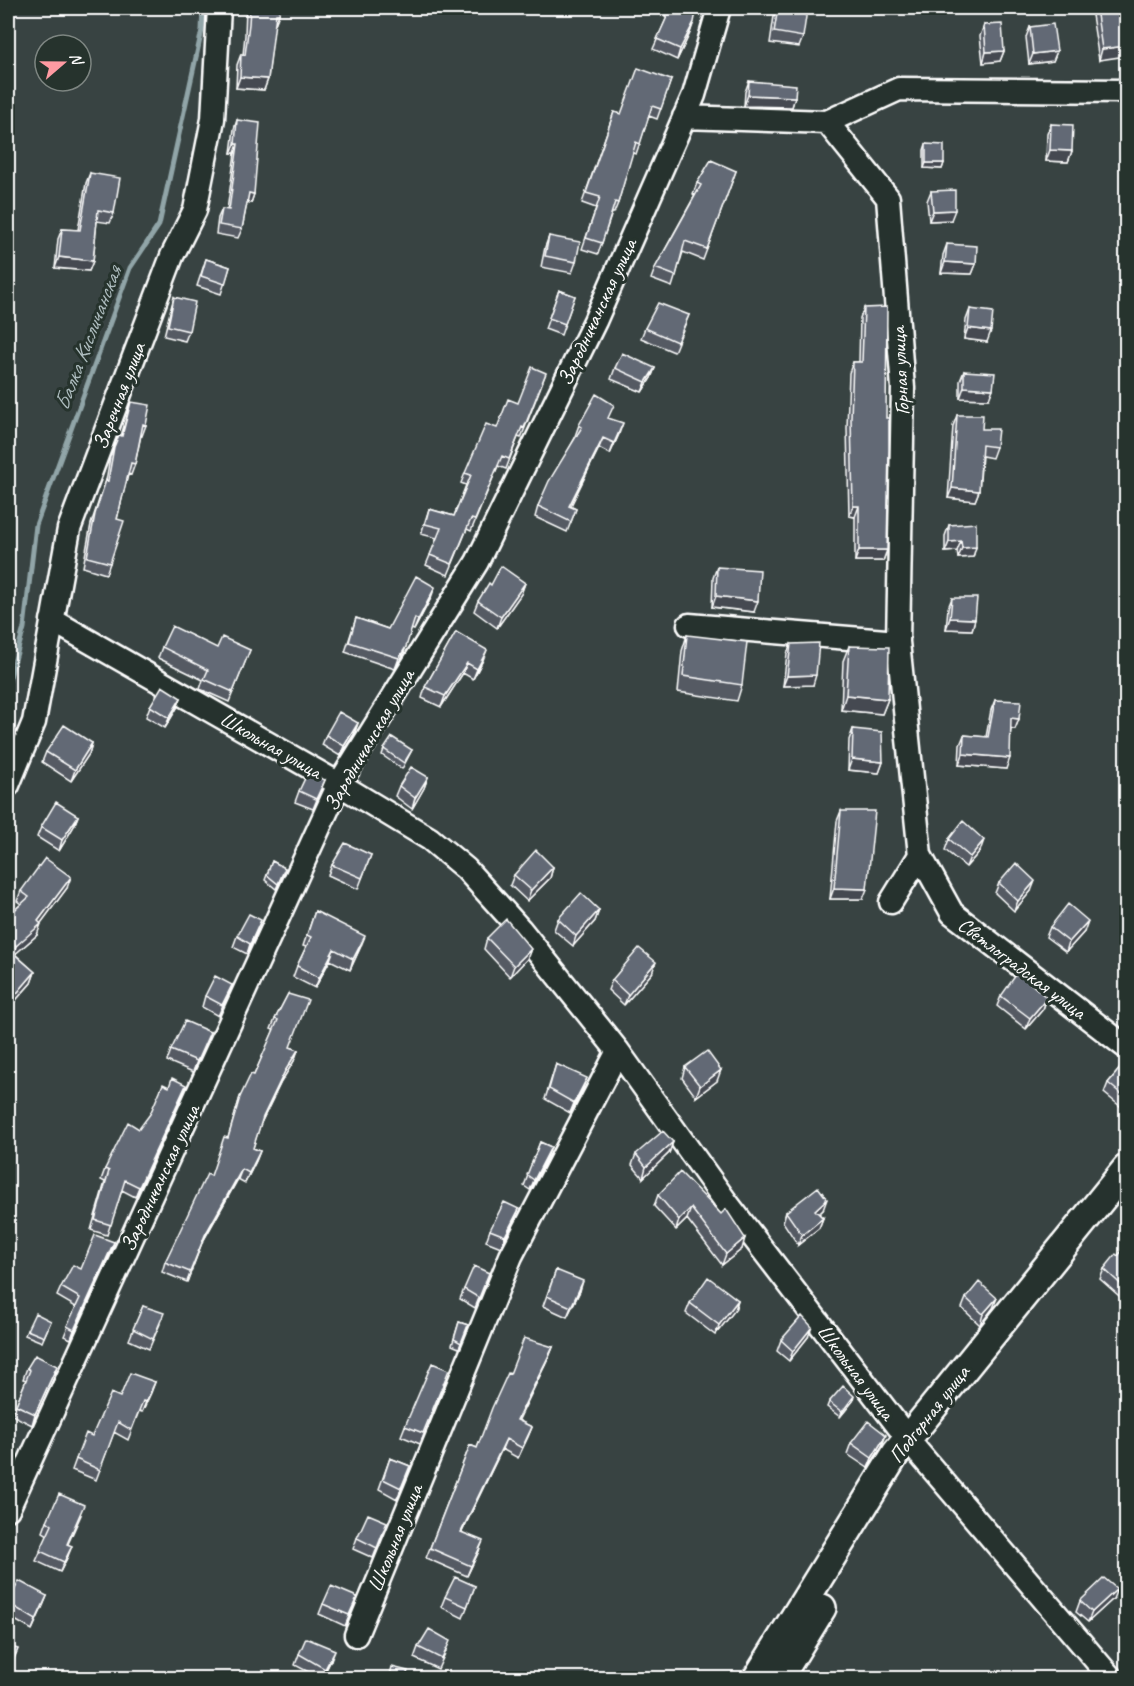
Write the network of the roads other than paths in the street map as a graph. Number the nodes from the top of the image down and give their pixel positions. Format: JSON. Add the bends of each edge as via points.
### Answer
{"nodes":[{"id":1,"x":219,"y":8,"type":"edge"},
{"id":2,"x":719,"y":8,"type":"edge"},
{"id":3,"x":1126,"y":91,"type":"edge"},
{"id":4,"x":684,"y":117,"type":"junction"},
{"id":5,"x":826,"y":122,"type":"junction"},
{"id":6,"x":52,"y":620,"type":"junction"},
{"id":7,"x":689,"y":626,"type":"dead end"},
{"id":8,"x":898,"y":642,"type":"junction"},
{"id":9,"x":901,"y":664,"type":"joint"},
{"id":10,"x":339,"y":784,"type":"junction"},
{"id":11,"x":8,"y":785,"type":"edge"},
{"id":12,"x":920,"y":855,"type":"junction"},
{"id":13,"x":891,"y":902,"type":"dead end"},
{"id":14,"x":1126,"y":1047,"type":"edge"},
{"id":15,"x":618,"y":1051,"type":"junction"},
{"id":16,"x":1126,"y":1168,"type":"edge"},
{"id":17,"x":1126,"y":1195,"type":"edge"},
{"id":18,"x":913,"y":1445,"type":"junction"},
{"id":19,"x":8,"y":1509,"type":"edge"},
{"id":20,"x":356,"y":1635,"type":"dead end"},
{"id":21,"x":757,"y":1678,"type":"edge"},
{"id":22,"x":779,"y":1678,"type":"edge"},
{"id":23,"x":1111,"y":1678,"type":"edge"}],
"edges":[{"from":1,"to":6,"type":"street","name":"Заречная улица","via":[[213,119],[195,210],[172,256],[69,529]]},
{"from":2,"to":4,"type":"street","name":"Зародничанская улица"},
{"from":3,"to":5,"type":"street","via":[[899,89]]},
{"from":4,"to":5,"type":"street"},
{"from":4,"to":10,"type":"street","name":"Зародничанская улица","via":[[595,321],[477,562]]},
{"from":5,"to":8,"type":"street","name":"Горная улица","via":[[888,198],[903,388]]},
{"from":6,"to":10,"type":"street","name":"Школьная улица"},
{"from":6,"to":11,"type":"street","name":"Заречная улица","via":[[34,722]]},
{"from":7,"to":8,"type":"street"},
{"from":8,"to":9,"type":"street","name":"Горная улица"},
{"from":9,"to":12,"type":"street","name":"Светлоградская улица"},
{"from":10,"to":15,"type":"street","name":"Школьная улица","via":[[430,839],[466,869]]},
{"from":10,"to":19,"type":"street","name":"Зародничанская улица"},
{"from":12,"to":13,"type":"street"},
{"from":12,"to":14,"type":"street","name":"Светлоградская улица","via":[[952,913]]},
{"from":15,"to":18,"type":"street","name":"Школьная улица","via":[[727,1203]]},
{"from":15,"to":20,"type":"street","name":"Школьная улица","via":[[511,1256]]},
{"from":16,"to":18,"type":"street","name":"Подгорная улица"},
{"from":17,"to":18,"type":"street","name":"Подгорная улица"},
{"from":18,"to":21,"type":"street","name":"Подгорная улица","via":[[896,1453]]},
{"from":18,"to":22,"type":"street","name":"Подгорная улица"},
{"from":18,"to":23,"type":"street","name":"Школьная улица"}]}
